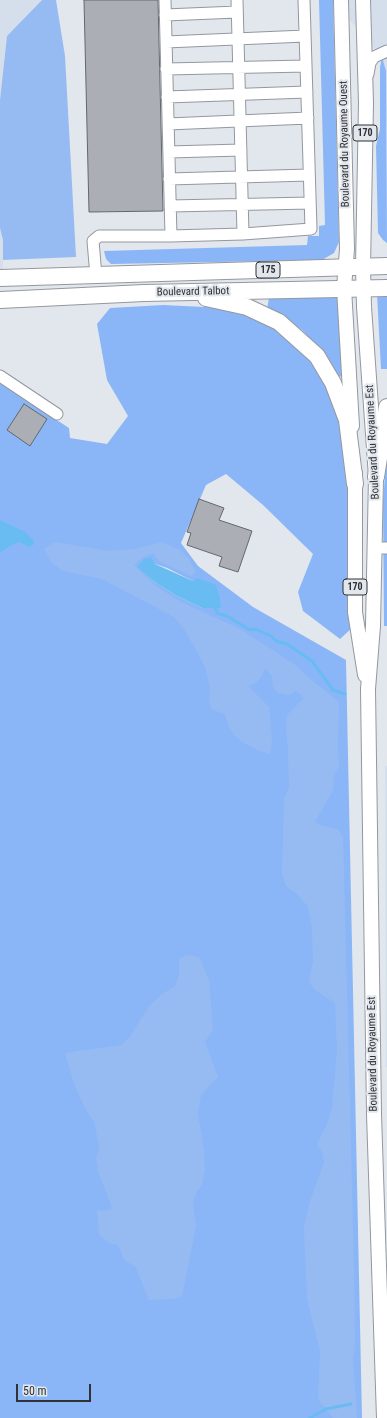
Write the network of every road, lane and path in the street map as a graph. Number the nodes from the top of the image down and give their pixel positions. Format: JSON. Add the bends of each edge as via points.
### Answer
{"nodes":[{"id":1,"x":164,"y":0,"type":"edge"},
{"id":2,"x":236,"y":0,"type":"edge"},
{"id":3,"x":304,"y":0,"type":"edge"},
{"id":4,"x":341,"y":0,"type":"edge"},
{"id":5,"x":363,"y":0,"type":"edge"},
{"id":6,"x":237,"y":12,"type":"junction"},
{"id":7,"x":165,"y":15,"type":"junction"},
{"id":8,"x":305,"y":36,"type":"junction"},
{"id":9,"x":238,"y":39,"type":"junction"},
{"id":10,"x":166,"y":42,"type":"junction"},
{"id":11,"x":387,"y":51,"type":"edge"},
{"id":12,"x":306,"y":66,"type":"junction"},
{"id":13,"x":238,"y":67,"type":"junction"},
{"id":14,"x":166,"y":69,"type":"junction"},
{"id":15,"x":307,"y":92,"type":"junction"},
{"id":16,"x":239,"y":94,"type":"junction"},
{"id":17,"x":167,"y":97,"type":"junction"},
{"id":18,"x":366,"y":103,"type":"junction"},
{"id":19,"x":308,"y":118,"type":"junction"},
{"id":20,"x":240,"y":121,"type":"junction"},
{"id":21,"x":168,"y":124,"type":"junction"},
{"id":22,"x":241,"y":150,"type":"junction"},
{"id":23,"x":169,"y":152,"type":"junction"},
{"id":24,"x":309,"y":175,"type":"junction"},
{"id":25,"x":242,"y":177,"type":"junction"},
{"id":26,"x":169,"y":179,"type":"junction"},
{"id":27,"x":310,"y":203,"type":"junction"},
{"id":28,"x":242,"y":204,"type":"junction"},
{"id":29,"x":170,"y":206,"type":"junction"},
{"id":30,"x":243,"y":234,"type":"junction"},
{"id":31,"x":171,"y":236,"type":"junction"},
{"id":32,"x":387,"y":266,"type":"edge"},
{"id":33,"x":363,"y":267,"type":"junction"},
{"id":34,"x":345,"y":268,"type":"junction"},
{"id":35,"x":96,"y":276,"type":"junction"},
{"id":36,"x":0,"y":278,"type":"edge"},
{"id":37,"x":344,"y":288,"type":"junction"},
{"id":38,"x":387,"y":288,"type":"edge"},
{"id":39,"x":364,"y":289,"type":"junction"},
{"id":40,"x":157,"y":293,"type":"junction"},
{"id":41,"x":0,"y":300,"type":"edge"},
{"id":42,"x":0,"y":376,"type":"edge"},
{"id":43,"x":387,"y":407,"type":"edge"},
{"id":44,"x":57,"y":414,"type":"dead end"},
{"id":45,"x":376,"y":477,"type":"junction"},
{"id":46,"x":356,"y":484,"type":"junction"},
{"id":47,"x":381,"y":548,"type":"edge"},
{"id":48,"x":368,"y":689,"type":"junction"},
{"id":49,"x":384,"y":1418,"type":"edge"}],
"edges":[{"from":1,"to":7,"type":"lane"},
{"from":2,"to":6,"type":"lane"},
{"from":3,"to":8,"type":"lane"},
{"from":4,"to":34,"type":"main road","name":"Boulevard du Royaume Ouest","number":"170","via":[[347,242]]},
{"from":5,"to":18,"type":"main road","name":"Boulevard du Royaume Ouest","number":"170"},
{"from":6,"to":7,"type":"lane"},
{"from":6,"to":9,"type":"lane"},
{"from":7,"to":10,"type":"lane"},
{"from":8,"to":9,"type":"lane"},
{"from":8,"to":12,"type":"lane"},
{"from":9,"to":10,"type":"lane"},
{"from":9,"to":13,"type":"lane"},
{"from":10,"to":14,"type":"lane"},
{"from":11,"to":18,"type":"lane","via":[[374,57],[370,63]]},
{"from":12,"to":13,"type":"lane"},
{"from":12,"to":15,"type":"lane"},
{"from":13,"to":14,"type":"lane"},
{"from":13,"to":16,"type":"lane"},
{"from":14,"to":17,"type":"lane"},
{"from":15,"to":16,"type":"lane"},
{"from":15,"to":19,"type":"lane"},
{"from":16,"to":17,"type":"lane"},
{"from":16,"to":20,"type":"lane"},
{"from":17,"to":21,"type":"lane"},
{"from":18,"to":33,"type":"main road","name":"Boulevard du Royaume Ouest","number":"170"},
{"from":19,"to":20,"type":"lane"},
{"from":19,"to":24,"type":"lane"},
{"from":20,"to":21,"type":"lane"},
{"from":20,"to":22,"type":"lane"},
{"from":21,"to":23,"type":"lane"},
{"from":22,"to":23,"type":"lane"},
{"from":22,"to":25,"type":"lane"},
{"from":23,"to":26,"type":"lane"},
{"from":24,"to":25,"type":"lane"},
{"from":24,"to":27,"type":"lane"},
{"from":25,"to":26,"type":"lane"},
{"from":25,"to":28,"type":"lane"},
{"from":26,"to":29,"type":"lane"},
{"from":27,"to":28,"type":"lane"},
{"from":27,"to":30,"type":"lane","via":[[311,229]]},
{"from":28,"to":29,"type":"lane"},
{"from":28,"to":30,"type":"lane"},
{"from":29,"to":31,"type":"lane"},
{"from":30,"to":31,"type":"lane"},
{"from":31,"to":35,"type":"lane","via":[[99,236],[93,241]]},
{"from":32,"to":33,"type":"highway","name":"Boulevard Talbot","number":"175"},
{"from":33,"to":34,"type":"highway","name":"Boulevard Talbot","number":"175"},
{"from":33,"to":39,"type":"main road","name":"Boulevard du Royaume Est","number":"170"},
{"from":34,"to":35,"type":"highway","name":"Boulevard Talbot","number":"175"},
{"from":34,"to":37,"type":"main road","name":"Boulevard du Royaume Ouest","number":"170"},
{"from":35,"to":36,"type":"highway","name":"Boulevard Talbot","number":"175"},
{"from":37,"to":39,"type":"highway","name":"Boulevard Talbot","number":"175"},
{"from":37,"to":40,"type":"highway","name":"Boulevard Talbot","number":"175"},
{"from":37,"to":46,"type":"main road","name":"Boulevard du Royaume Est","number":"170"},
{"from":38,"to":39,"type":"highway","name":"Boulevard Talbot","number":"175"},
{"from":39,"to":45,"type":"main road","name":"Boulevard du Royaume Est","number":"170"},
{"from":40,"to":41,"type":"highway","name":"Boulevard Talbot","number":"175"},
{"from":40,"to":46,"type":"highway","via":[[208,298],[248,307],[279,322],[317,356],[333,383],[347,420]]},
{"from":42,"to":44,"type":"lane"},
{"from":43,"to":45,"type":"highway"},
{"from":45,"to":47,"type":"main road","name":"Boulevard du Royaume Est","number":"170"},
{"from":46,"to":48,"type":"main road","name":"Boulevard du Royaume Est","number":"170","via":[[356,612],[360,657]]},
{"from":47,"to":48,"type":"main road","name":"Boulevard du Royaume Est","number":"170"},
{"from":48,"to":49,"type":"main road","name":"Boulevard du Royaume Est","number":"170","via":[[374,1114]]}]}
